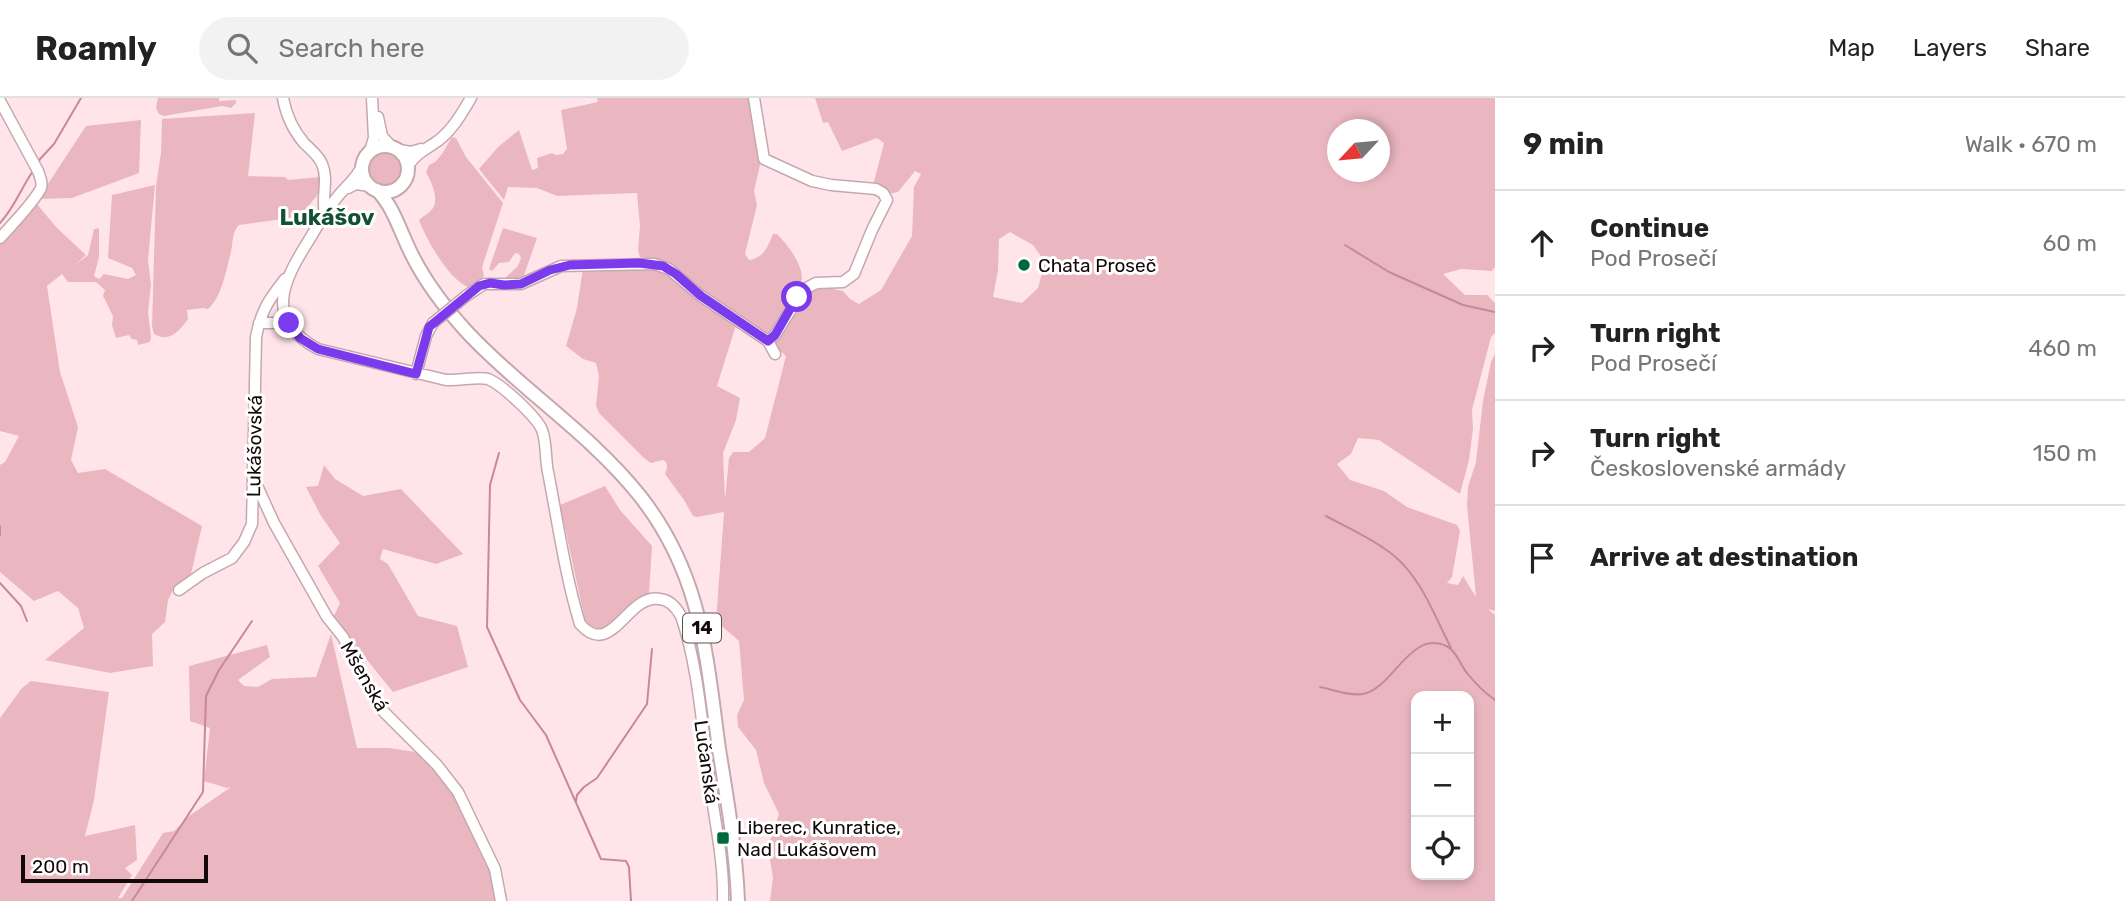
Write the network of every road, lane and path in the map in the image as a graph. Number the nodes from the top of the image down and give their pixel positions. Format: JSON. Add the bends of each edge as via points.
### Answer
{"nodes":[{"id":1,"x":283,"y":98,"type":"edge"},
{"id":2,"x":375,"y":98,"type":"edge"},
{"id":3,"x":471,"y":98,"type":"edge"},
{"id":4,"x":754,"y":98,"type":"edge"},
{"id":5,"x":0,"y":102,"type":"edge"},
{"id":6,"x":428,"y":146,"type":"junction"},
{"id":7,"x":396,"y":148,"type":"junction"},
{"id":8,"x":370,"y":151,"type":"junction"},
{"id":9,"x":362,"y":166,"type":"junction"},
{"id":10,"x":408,"y":166,"type":"junction"},
{"id":11,"x":373,"y":188,"type":"junction"},
{"id":12,"x":398,"y":188,"type":"junction"},
{"id":13,"x":344,"y":189,"type":"junction"},
{"id":14,"x":325,"y":214,"type":"junction"},
{"id":15,"x":402,"y":234,"type":"junction"},
{"id":16,"x":0,"y":238,"type":"edge"},
{"id":17,"x":288,"y":276,"type":"junction"},
{"id":18,"x":259,"y":323,"type":"junction"},
{"id":19,"x":289,"y":323,"type":"junction"},
{"id":20,"x":768,"y":341,"type":"junction"},
{"id":21,"x":775,"y":354,"type":"dead end"},
{"id":22,"x":416,"y":374,"type":"junction"},
{"id":23,"x":254,"y":479,"type":"junction"},
{"id":24,"x":179,"y":590,"type":"dead end"},
{"id":25,"x":501,"y":901,"type":"edge"},
{"id":26,"x":723,"y":901,"type":"edge"},
{"id":27,"x":738,"y":901,"type":"edge"}],
"edges":[{"from":1,"to":14,"type":"street","via":[[296,132],[323,165]]},
{"from":2,"to":7,"type":"street","via":[[380,130]]},
{"from":2,"to":8,"type":"street"},
{"from":3,"to":6,"type":"street","via":[[455,124]]},
{"from":4,"to":20,"type":"street","via":[[764,159],[812,181],[876,189],[887,200],[853,274],[843,282],[816,283],[803,290]]},
{"from":5,"to":16,"type":"street","via":[[42,182]]},
{"from":6,"to":7,"type":"street","via":[[411,152]]},
{"from":6,"to":10,"type":"street"},
{"from":7,"to":8,"type":"main road","via":[[381,146]]},
{"from":7,"to":10,"type":"main road"},
{"from":8,"to":9,"type":"main road"},
{"from":9,"to":11,"type":"main road","number":"14","via":[[363,177]]},
{"from":9,"to":13,"type":"street","name":"Lukášovská"},
{"from":10,"to":12,"type":"main road","number":"14"},
{"from":11,"to":12,"type":"main road","via":[[387,192]]},
{"from":11,"to":13,"type":"street","via":[[356,184]]},
{"from":11,"to":15,"type":"main road","number":"14"},
{"from":12,"to":15,"type":"main road","number":"14","via":[[394,206]]},
{"from":13,"to":14,"type":"street","name":"Lukášovská"},
{"from":14,"to":17,"type":"street","name":"Lukášovská"},
{"from":15,"to":27,"type":"main road","number":"14","via":[[423,275],[452,315],[622,475],[674,550],[703,631]]},
{"from":17,"to":18,"type":"street","name":"Lukášovská"},
{"from":17,"to":19,"type":"street","via":[[283,301]]},
{"from":18,"to":19,"type":"street"},
{"from":18,"to":23,"type":"street","name":"Lukášovská"},
{"from":19,"to":22,"type":"street","via":[[300,338],[318,349]]},
{"from":20,"to":21,"type":"street"},
{"from":20,"to":22,"type":"street","bridge":true,"via":[[669,269],[654,264],[561,266],[521,284],[484,284],[466,296],[433,323]]},
{"from":22,"to":26,"type":"street","name":"Lučanská","via":[[459,381],[483,378],[497,385],[540,426],[577,615],[586,631],[606,633],[641,602],[654,598],[667,600],[677,609],[694,673],[718,832]]},
{"from":23,"to":24,"type":"street","name":"Lukášovská","via":[[252,524],[244,542],[232,558]]},
{"from":23,"to":25,"type":"street","name":"Mšenská","via":[[274,523],[343,637],[374,699],[458,792],[495,869]]}]}
